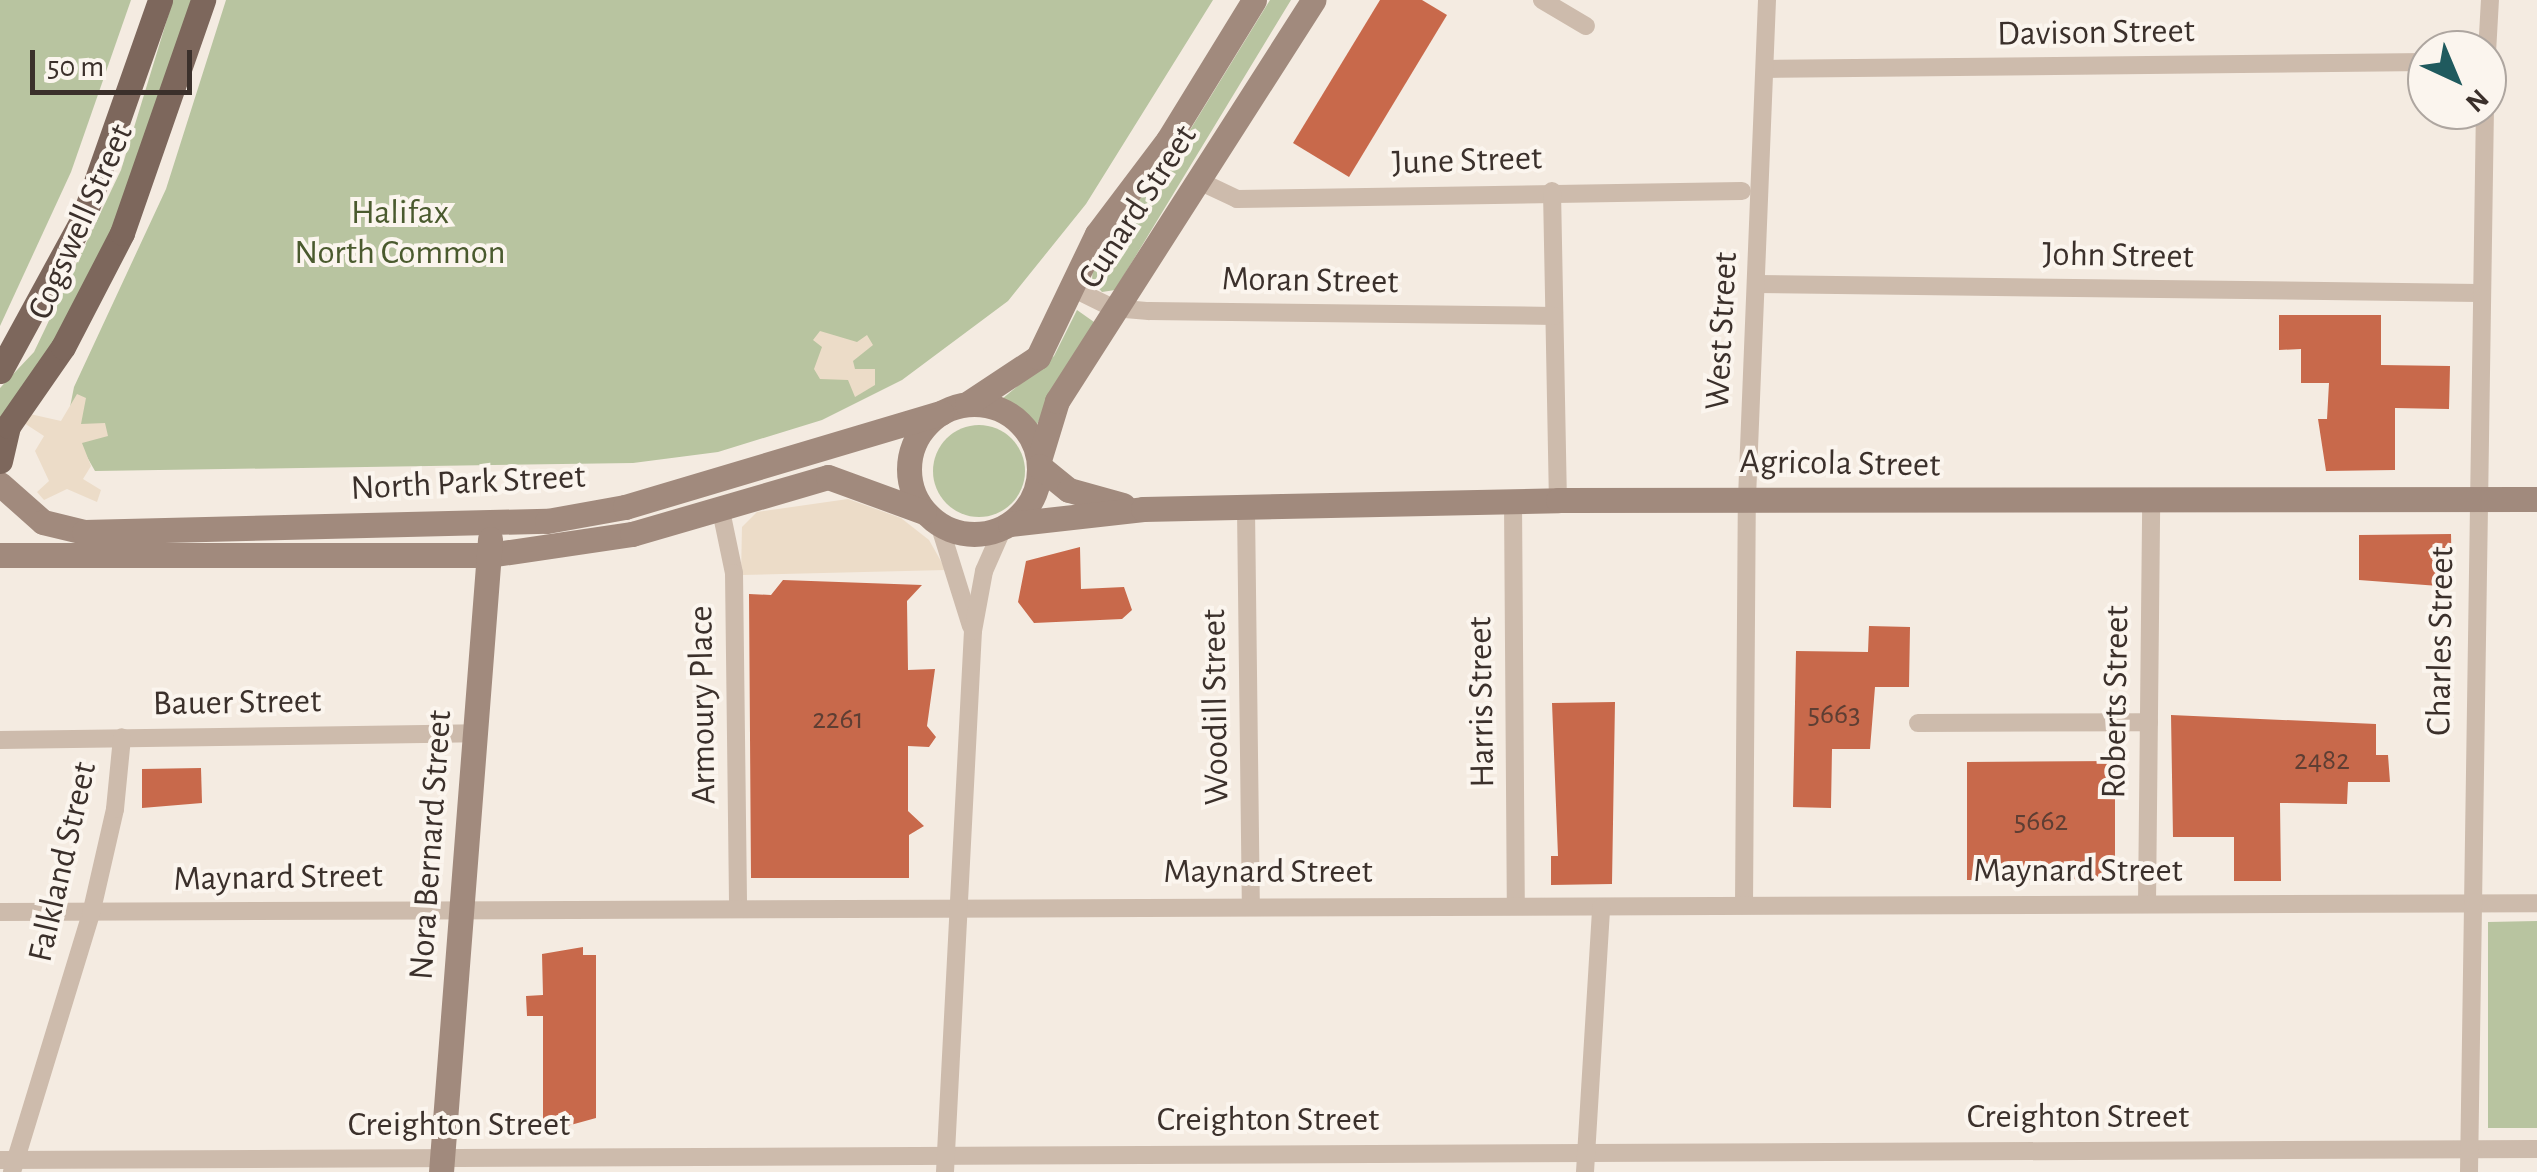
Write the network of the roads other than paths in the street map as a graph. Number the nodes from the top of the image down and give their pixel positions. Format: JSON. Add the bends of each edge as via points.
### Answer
{"nodes":[{"id":1,"x":160,"y":0,"type":"edge"},
{"id":2,"x":203,"y":0,"type":"edge"},
{"id":3,"x":1254,"y":0,"type":"edge"},
{"id":4,"x":1313,"y":0,"type":"edge"},
{"id":5,"x":1542,"y":0,"type":"edge"},
{"id":6,"x":1767,"y":0,"type":"edge"},
{"id":7,"x":2490,"y":0,"type":"edge"},
{"id":8,"x":1586,"y":26,"type":"dead end"},
{"id":9,"x":2488,"y":30,"type":"edge"},
{"id":10,"x":2407,"y":62,"type":"edge"},
{"id":11,"x":1765,"y":69,"type":"junction"},
{"id":12,"x":2484,"y":130,"type":"edge"},
{"id":13,"x":1198,"y":181,"type":"junction"},
{"id":14,"x":1552,"y":192,"type":"junction"},
{"id":15,"x":1742,"y":192,"type":"dead end"},
{"id":16,"x":1756,"y":284,"type":"junction"},
{"id":17,"x":1070,"y":287,"type":"junction"},
{"id":18,"x":2479,"y":293,"type":"junction"},
{"id":19,"x":1113,"y":308,"type":"junction"},
{"id":20,"x":1554,"y":316,"type":"junction"},
{"id":21,"x":0,"y":371,"type":"edge"},
{"id":22,"x":967,"y":404,"type":"junction"},
{"id":23,"x":940,"y":413,"type":"junction"},
{"id":24,"x":0,"y":461,"type":"edge"},
{"id":25,"x":1039,"y":463,"type":"junction"},
{"id":26,"x":0,"y":484,"type":"edge"},
{"id":27,"x":1747,"y":498,"type":"junction"},
{"id":28,"x":2475,"y":498,"type":"junction"},
{"id":29,"x":2537,"y":499,"type":"edge"},
{"id":30,"x":1558,"y":500,"type":"junction"},
{"id":31,"x":1513,"y":501,"type":"junction"},
{"id":32,"x":2151,"y":502,"type":"junction"},
{"id":33,"x":720,"y":506,"type":"junction"},
{"id":34,"x":1143,"y":509,"type":"junction"},
{"id":35,"x":1246,"y":509,"type":"junction"},
{"id":36,"x":932,"y":518,"type":"junction"},
{"id":37,"x":491,"y":524,"type":"junction"},
{"id":38,"x":1006,"y":526,"type":"junction"},
{"id":39,"x":0,"y":555,"type":"edge"},
{"id":40,"x":488,"y":555,"type":"junction"},
{"id":41,"x":973,"y":631,"type":"junction"},
{"id":42,"x":2149,"y":722,"type":"junction"},
{"id":43,"x":1918,"y":723,"type":"dead end"},
{"id":44,"x":475,"y":733,"type":"junction"},
{"id":45,"x":122,"y":737,"type":"junction"},
{"id":46,"x":0,"y":740,"type":"edge"},
{"id":47,"x":1516,"y":903,"type":"junction"},
{"id":48,"x":2471,"y":903,"type":"junction"},
{"id":49,"x":2537,"y":903,"type":"edge"},
{"id":50,"x":1250,"y":904,"type":"junction"},
{"id":51,"x":2147,"y":904,"type":"junction"},
{"id":52,"x":1744,"y":905,"type":"junction"},
{"id":53,"x":738,"y":906,"type":"junction"},
{"id":54,"x":957,"y":906,"type":"junction"},
{"id":55,"x":462,"y":907,"type":"junction"},
{"id":56,"x":1602,"y":907,"type":"junction"},
{"id":57,"x":0,"y":912,"type":"edge"},
{"id":58,"x":91,"y":914,"type":"junction"},
{"id":59,"x":2470,"y":1149,"type":"junction"},
{"id":60,"x":2537,"y":1149,"type":"edge"},
{"id":61,"x":1586,"y":1150,"type":"junction"},
{"id":62,"x":946,"y":1163,"type":"edge"},
{"id":63,"x":9,"y":1164,"type":"edge"},
{"id":64,"x":442,"y":1164,"type":"edge"},
{"id":65,"x":1585,"y":1172,"type":"edge"},
{"id":66,"x":2469,"y":1172,"type":"edge"}],
"edges":[{"from":1,"to":21,"type":"main road","name":"Cogswell Street","via":[[82,219]]},
{"from":2,"to":24,"type":"main road","name":"Cogswell Street","via":[[122,233],[63,347],[8,426]]},
{"from":3,"to":17,"type":"main road","name":"Cunard Street"},
{"from":4,"to":13,"type":"main road","name":"Cunard Street"},
{"from":5,"to":8,"type":"street"},
{"from":6,"to":11,"type":"street","name":"West Street"},
{"from":7,"to":9,"type":"street"},
{"from":10,"to":11,"type":"street","name":"Davison Street"},
{"from":11,"to":16,"type":"street","name":"West Street"},
{"from":12,"to":18,"type":"street","name":"Charles Street"},
{"from":13,"to":14,"type":"street","name":"June Street","via":[[1238,199]]},
{"from":13,"to":19,"type":"main road","name":"Cunard Street"},
{"from":14,"to":15,"type":"street","name":"June Street"},
{"from":14,"to":20,"type":"street"},
{"from":16,"to":18,"type":"street","name":"John Street"},
{"from":16,"to":27,"type":"street","name":"West Street"},
{"from":17,"to":19,"type":"street","name":"Moran Street"},
{"from":17,"to":22,"type":"main road","name":"Cunard Street","via":[[1038,357]]},
{"from":18,"to":28,"type":"street","name":"Charles Street"},
{"from":19,"to":20,"type":"street","name":"Moran Street"},
{"from":19,"to":25,"type":"main road","name":"Cunard Street","via":[[1057,401]]},
{"from":20,"to":30,"type":"street"},
{"from":22,"to":23,"type":"main road"},
{"from":22,"to":25,"type":"main road","via":[[1014,418]]},
{"from":23,"to":36,"type":"main road","via":[[911,450],[910,483]]},
{"from":23,"to":37,"type":"main road","name":"North Park Street","via":[[624,507]]},
{"from":25,"to":34,"type":"main road","name":"Agricola Street","via":[[1069,490]]},
{"from":25,"to":38,"type":"main road","via":[[1036,488]]},
{"from":26,"to":37,"type":"main road","name":"North Park Street","via":[[44,522],[84,532]]},
{"from":27,"to":30,"type":"main road","name":"Agricola Street"},
{"from":27,"to":32,"type":"main road","name":"Agricola Street"},
{"from":27,"to":52,"type":"street","name":"West Street"},
{"from":28,"to":29,"type":"main road","name":"Agricola Street"},
{"from":28,"to":32,"type":"main road","name":"Agricola Street"},
{"from":28,"to":48,"type":"street","name":"Charles Street"},
{"from":30,"to":31,"type":"main road","name":"Agricola Street"},
{"from":31,"to":35,"type":"main road","name":"Agricola Street"},
{"from":31,"to":47,"type":"street","name":"Harris Street"},
{"from":32,"to":42,"type":"street","name":"Roberts Street"},
{"from":33,"to":36,"type":"main road","name":"North Park Street","via":[[828,477],[870,486]]},
{"from":33,"to":40,"type":"main road","name":"North Park Street","via":[[632,534]]},
{"from":33,"to":53,"type":"street","name":"Armoury Place","via":[[734,573]]},
{"from":34,"to":35,"type":"main road","name":"Agricola Street"},
{"from":34,"to":38,"type":"main road","name":"Agricola Street"},
{"from":35,"to":50,"type":"street","name":"Woodill Street"},
{"from":36,"to":38,"type":"main road","via":[[981,534]]},
{"from":36,"to":41,"type":"street"},
{"from":37,"to":40,"type":"main road","name":"Nora Bernard Street"},
{"from":38,"to":41,"type":"street","via":[[984,571]]},
{"from":39,"to":40,"type":"main road","name":"North Park Street"},
{"from":40,"to":44,"type":"main road","name":"Nora Bernard Street"},
{"from":41,"to":54,"type":"street"},
{"from":42,"to":43,"type":"street"},
{"from":42,"to":51,"type":"street","name":"Roberts Street"},
{"from":44,"to":45,"type":"street","name":"Bauer Street"},
{"from":44,"to":55,"type":"main road","name":"Nora Bernard Street"},
{"from":45,"to":46,"type":"street","name":"Bauer Street"},
{"from":45,"to":58,"type":"street","name":"Falkland Street","via":[[116,809]]},
{"from":47,"to":50,"type":"street","name":"Maynard Street"},
{"from":47,"to":56,"type":"street","name":"Maynard Street"},
{"from":48,"to":49,"type":"street","name":"Maynard Street"},
{"from":48,"to":51,"type":"street","name":"Maynard Street"},
{"from":48,"to":59,"type":"street","name":"Charles Street"},
{"from":50,"to":54,"type":"street","name":"Maynard Street"},
{"from":51,"to":52,"type":"street","name":"Maynard Street"},
{"from":52,"to":56,"type":"street","name":"Maynard Street"},
{"from":53,"to":54,"type":"street","name":"Maynard Street"},
{"from":53,"to":55,"type":"street","name":"Maynard Street"},
{"from":54,"to":62,"type":"street"},
{"from":55,"to":58,"type":"street","name":"Maynard Street"},
{"from":55,"to":64,"type":"main road","name":"Nora Bernard Street"},
{"from":56,"to":61,"type":"street"},
{"from":57,"to":58,"type":"street","name":"Maynard Street"},
{"from":58,"to":63,"type":"street","name":"Falkland Street"},
{"from":59,"to":60,"type":"street","name":"Creighton Street"},
{"from":59,"to":61,"type":"street","name":"Creighton Street"},
{"from":59,"to":66,"type":"street","name":"Charles Street"},
{"from":61,"to":62,"type":"street","name":"Creighton Street"},
{"from":61,"to":65,"type":"street"},
{"from":62,"to":64,"type":"street","name":"Creighton Street"},
{"from":63,"to":64,"type":"street","name":"Creighton Street"}]}
